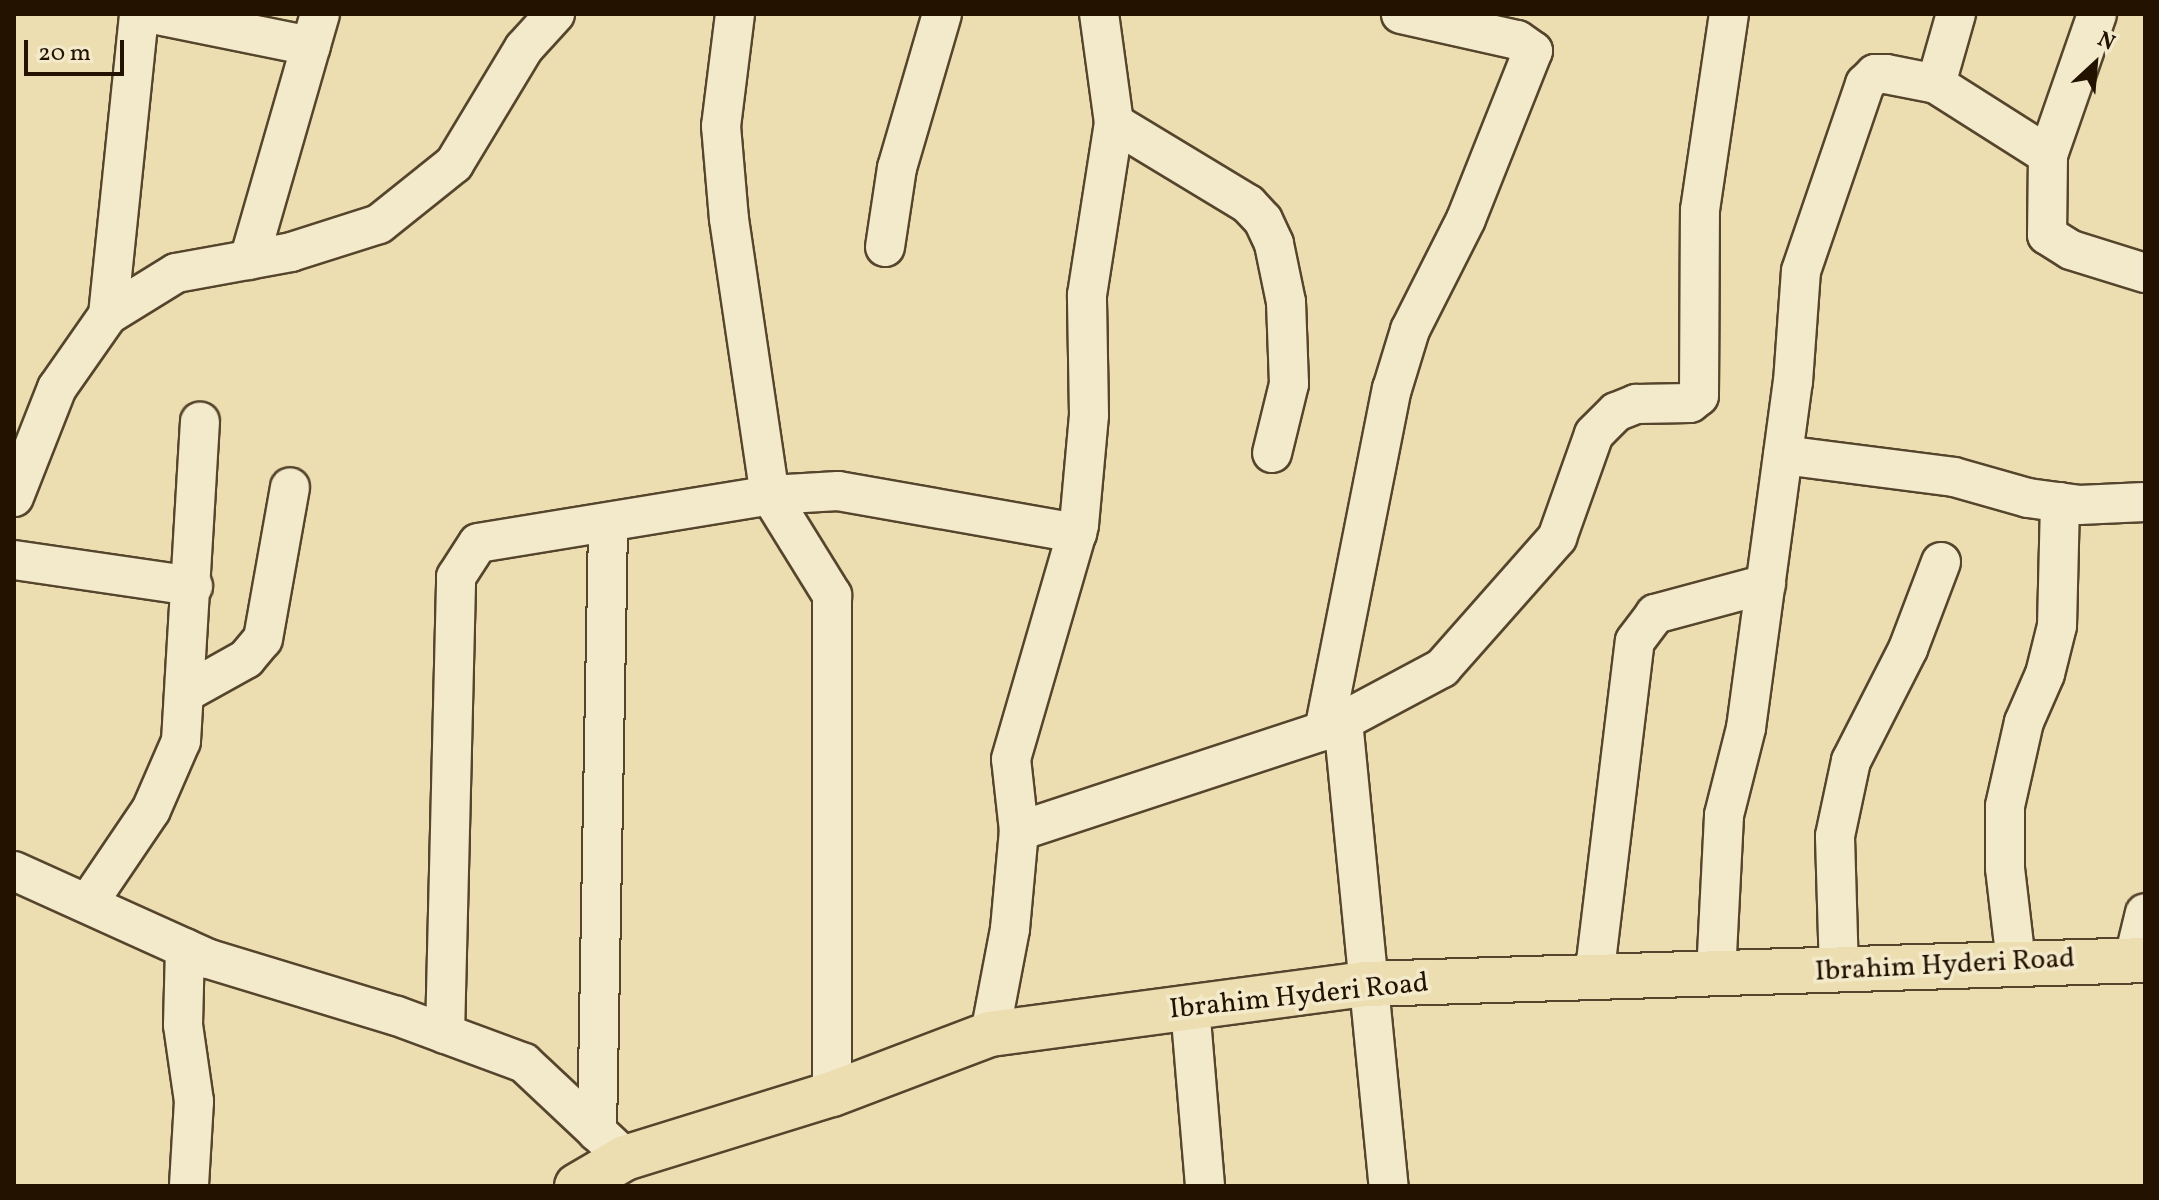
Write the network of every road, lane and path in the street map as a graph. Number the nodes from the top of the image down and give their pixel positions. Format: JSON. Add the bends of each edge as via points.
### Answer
{"nodes":[{"id":1,"x":139,"y":14,"type":"edge"},
{"id":2,"x":152,"y":14,"type":"edge"},
{"id":3,"x":555,"y":14,"type":"edge"},
{"id":4,"x":735,"y":14,"type":"edge"},
{"id":5,"x":942,"y":14,"type":"edge"},
{"id":6,"x":1099,"y":14,"type":"edge"},
{"id":7,"x":1401,"y":14,"type":"edge"},
{"id":8,"x":1729,"y":14,"type":"edge"},
{"id":9,"x":1956,"y":14,"type":"edge"},
{"id":10,"x":2097,"y":14,"type":"edge"},
{"id":11,"x":316,"y":30,"type":"edge"},
{"id":12,"x":1936,"y":84,"type":"junction"},
{"id":13,"x":1114,"y":123,"type":"junction"},
{"id":14,"x":2048,"y":155,"type":"junction"},
{"id":15,"x":885,"y":247,"type":"dead end"},
{"id":16,"x":249,"y":260,"type":"junction"},
{"id":17,"x":2145,"y":273,"type":"edge"},
{"id":18,"x":108,"y":315,"type":"junction"},
{"id":19,"x":28,"y":420,"type":"edge"},
{"id":20,"x":200,"y":422,"type":"dead end"},
{"id":21,"x":1272,"y":453,"type":"dead end"},
{"id":22,"x":1783,"y":455,"type":"junction"},
{"id":23,"x":16,"y":484,"type":"edge"},
{"id":24,"x":290,"y":487,"type":"dead end"},
{"id":25,"x":770,"y":495,"type":"junction"},
{"id":26,"x":2060,"y":502,"type":"junction"},
{"id":27,"x":2145,"y":502,"type":"edge"},
{"id":28,"x":608,"y":526,"type":"junction"},
{"id":29,"x":1077,"y":533,"type":"junction"},
{"id":30,"x":14,"y":560,"type":"edge"},
{"id":31,"x":1941,"y":562,"type":"dead end"},
{"id":32,"x":1766,"y":584,"type":"junction"},
{"id":33,"x":193,"y":586,"type":"junction"},
{"id":34,"x":185,"y":693,"type":"junction"},
{"id":35,"x":1334,"y":726,"type":"junction"},
{"id":36,"x":1019,"y":831,"type":"junction"},
{"id":37,"x":14,"y":871,"type":"edge"},
{"id":38,"x":88,"y":903,"type":"junction"},
{"id":39,"x":2145,"y":913,"type":"edge"},
{"id":40,"x":185,"y":948,"type":"junction"},
{"id":41,"x":2140,"y":959,"type":"edge"},
{"id":42,"x":2016,"y":962,"type":"junction"},
{"id":43,"x":1839,"y":972,"type":"junction"},
{"id":44,"x":1716,"y":974,"type":"junction"},
{"id":45,"x":1594,"y":978,"type":"junction"},
{"id":46,"x":1366,"y":984,"type":"junction"},
{"id":47,"x":1190,"y":1007,"type":"junction"},
{"id":48,"x":445,"y":1034,"type":"junction"},
{"id":49,"x":990,"y":1034,"type":"junction"},
{"id":50,"x":832,"y":1094,"type":"junction"},
{"id":51,"x":611,"y":1145,"type":"junction"},
{"id":52,"x":189,"y":1186,"type":"edge"},
{"id":53,"x":577,"y":1186,"type":"edge"},
{"id":54,"x":1205,"y":1186,"type":"edge"},
{"id":55,"x":1389,"y":1186,"type":"edge"}],
"edges":[{"from":1,"to":18,"type":"street"},
{"from":2,"to":11,"type":"street"},
{"from":3,"to":16,"type":"street","via":[[524,48],[454,164],[379,224]]},
{"from":4,"to":25,"type":"street","via":[[721,126],[729,219]]},
{"from":5,"to":15,"type":"street","via":[[897,168]]},
{"from":6,"to":13,"type":"street"},
{"from":7,"to":35,"type":"street","via":[[1517,40],[1533,51],[1466,219],[1410,330],[1392,389]]},
{"from":8,"to":35,"type":"street","via":[[1700,210],[1699,396],[1690,403],[1636,404],[1616,412],[1594,434],[1557,538],[1463,645],[1442,668]]},
{"from":9,"to":12,"type":"street"},
{"from":10,"to":14,"type":"street"},
{"from":11,"to":16,"type":"street"},
{"from":12,"to":14,"type":"street"},
{"from":12,"to":22,"type":"street","via":[[1875,74],[1853,109],[1801,271]]},
{"from":13,"to":21,"type":"street","via":[[1248,204],[1269,232],[1286,302],[1289,384]]},
{"from":13,"to":29,"type":"street","via":[[1087,295],[1089,415]]},
{"from":14,"to":17,"type":"street","via":[[2047,235],[2071,250]]},
{"from":16,"to":18,"type":"street","via":[[176,273]]},
{"from":18,"to":19,"type":"street"},
{"from":19,"to":23,"type":"street"},
{"from":20,"to":33,"type":"street"},
{"from":22,"to":26,"type":"street","via":[[1954,477]]},
{"from":22,"to":32,"type":"street"},
{"from":24,"to":34,"type":"street","via":[[263,639],[246,659]]},
{"from":25,"to":28,"type":"street"},
{"from":25,"to":29,"type":"street","via":[[838,491]]},
{"from":25,"to":50,"type":"street","via":[[832,595]]},
{"from":26,"to":27,"type":"street"},
{"from":26,"to":42,"type":"street","via":[[2057,626],[2045,674],[2024,722],[2005,806]]},
{"from":28,"to":48,"type":"street","via":[[478,543],[456,577]]},
{"from":28,"to":51,"type":"street"},
{"from":29,"to":36,"type":"street","via":[[1011,759]]},
{"from":30,"to":33,"type":"street"},
{"from":31,"to":43,"type":"street","via":[[1908,649],[1851,761],[1835,836]]},
{"from":32,"to":44,"type":"street","via":[[1746,728],[1724,815]]},
{"from":32,"to":45,"type":"street","via":[[1655,614],[1635,641]]},
{"from":33,"to":34,"type":"street"},
{"from":34,"to":38,"type":"street","via":[[181,741],[169,777]]},
{"from":35,"to":36,"type":"street"},
{"from":35,"to":46,"type":"street"},
{"from":36,"to":49,"type":"street","via":[[1010,929]]},
{"from":37,"to":38,"type":"street"},
{"from":38,"to":40,"type":"street"},
{"from":39,"to":41,"type":"street"},
{"from":40,"to":48,"type":"street"},
{"from":40,"to":52,"type":"street","via":[[183,1025],[194,1101]]},
{"from":41,"to":42,"type":"main road","name":"Ibrahim Hyderi Road"},
{"from":42,"to":43,"type":"main road","name":"Ibrahim Hyderi Road"},
{"from":43,"to":44,"type":"main road","name":"Ibrahim Hyderi Road"},
{"from":44,"to":45,"type":"main road","name":"Ibrahim Hyderi Road"},
{"from":45,"to":46,"type":"main road","name":"Ibrahim Hyderi Road"},
{"from":46,"to":47,"type":"main road","name":"Ibrahim Hyderi Road"},
{"from":46,"to":55,"type":"street"},
{"from":47,"to":49,"type":"main road","name":"Ibrahim Hyderi Road"},
{"from":47,"to":54,"type":"street"},
{"from":48,"to":51,"type":"street","via":[[524,1063]]},
{"from":49,"to":50,"type":"main road","name":"Ibrahim Hyderi Road"},
{"from":50,"to":51,"type":"main road","name":"Ibrahim Hyderi Road"},
{"from":51,"to":53,"type":"main road","name":"Ibrahim Hyderi Road"}]}
